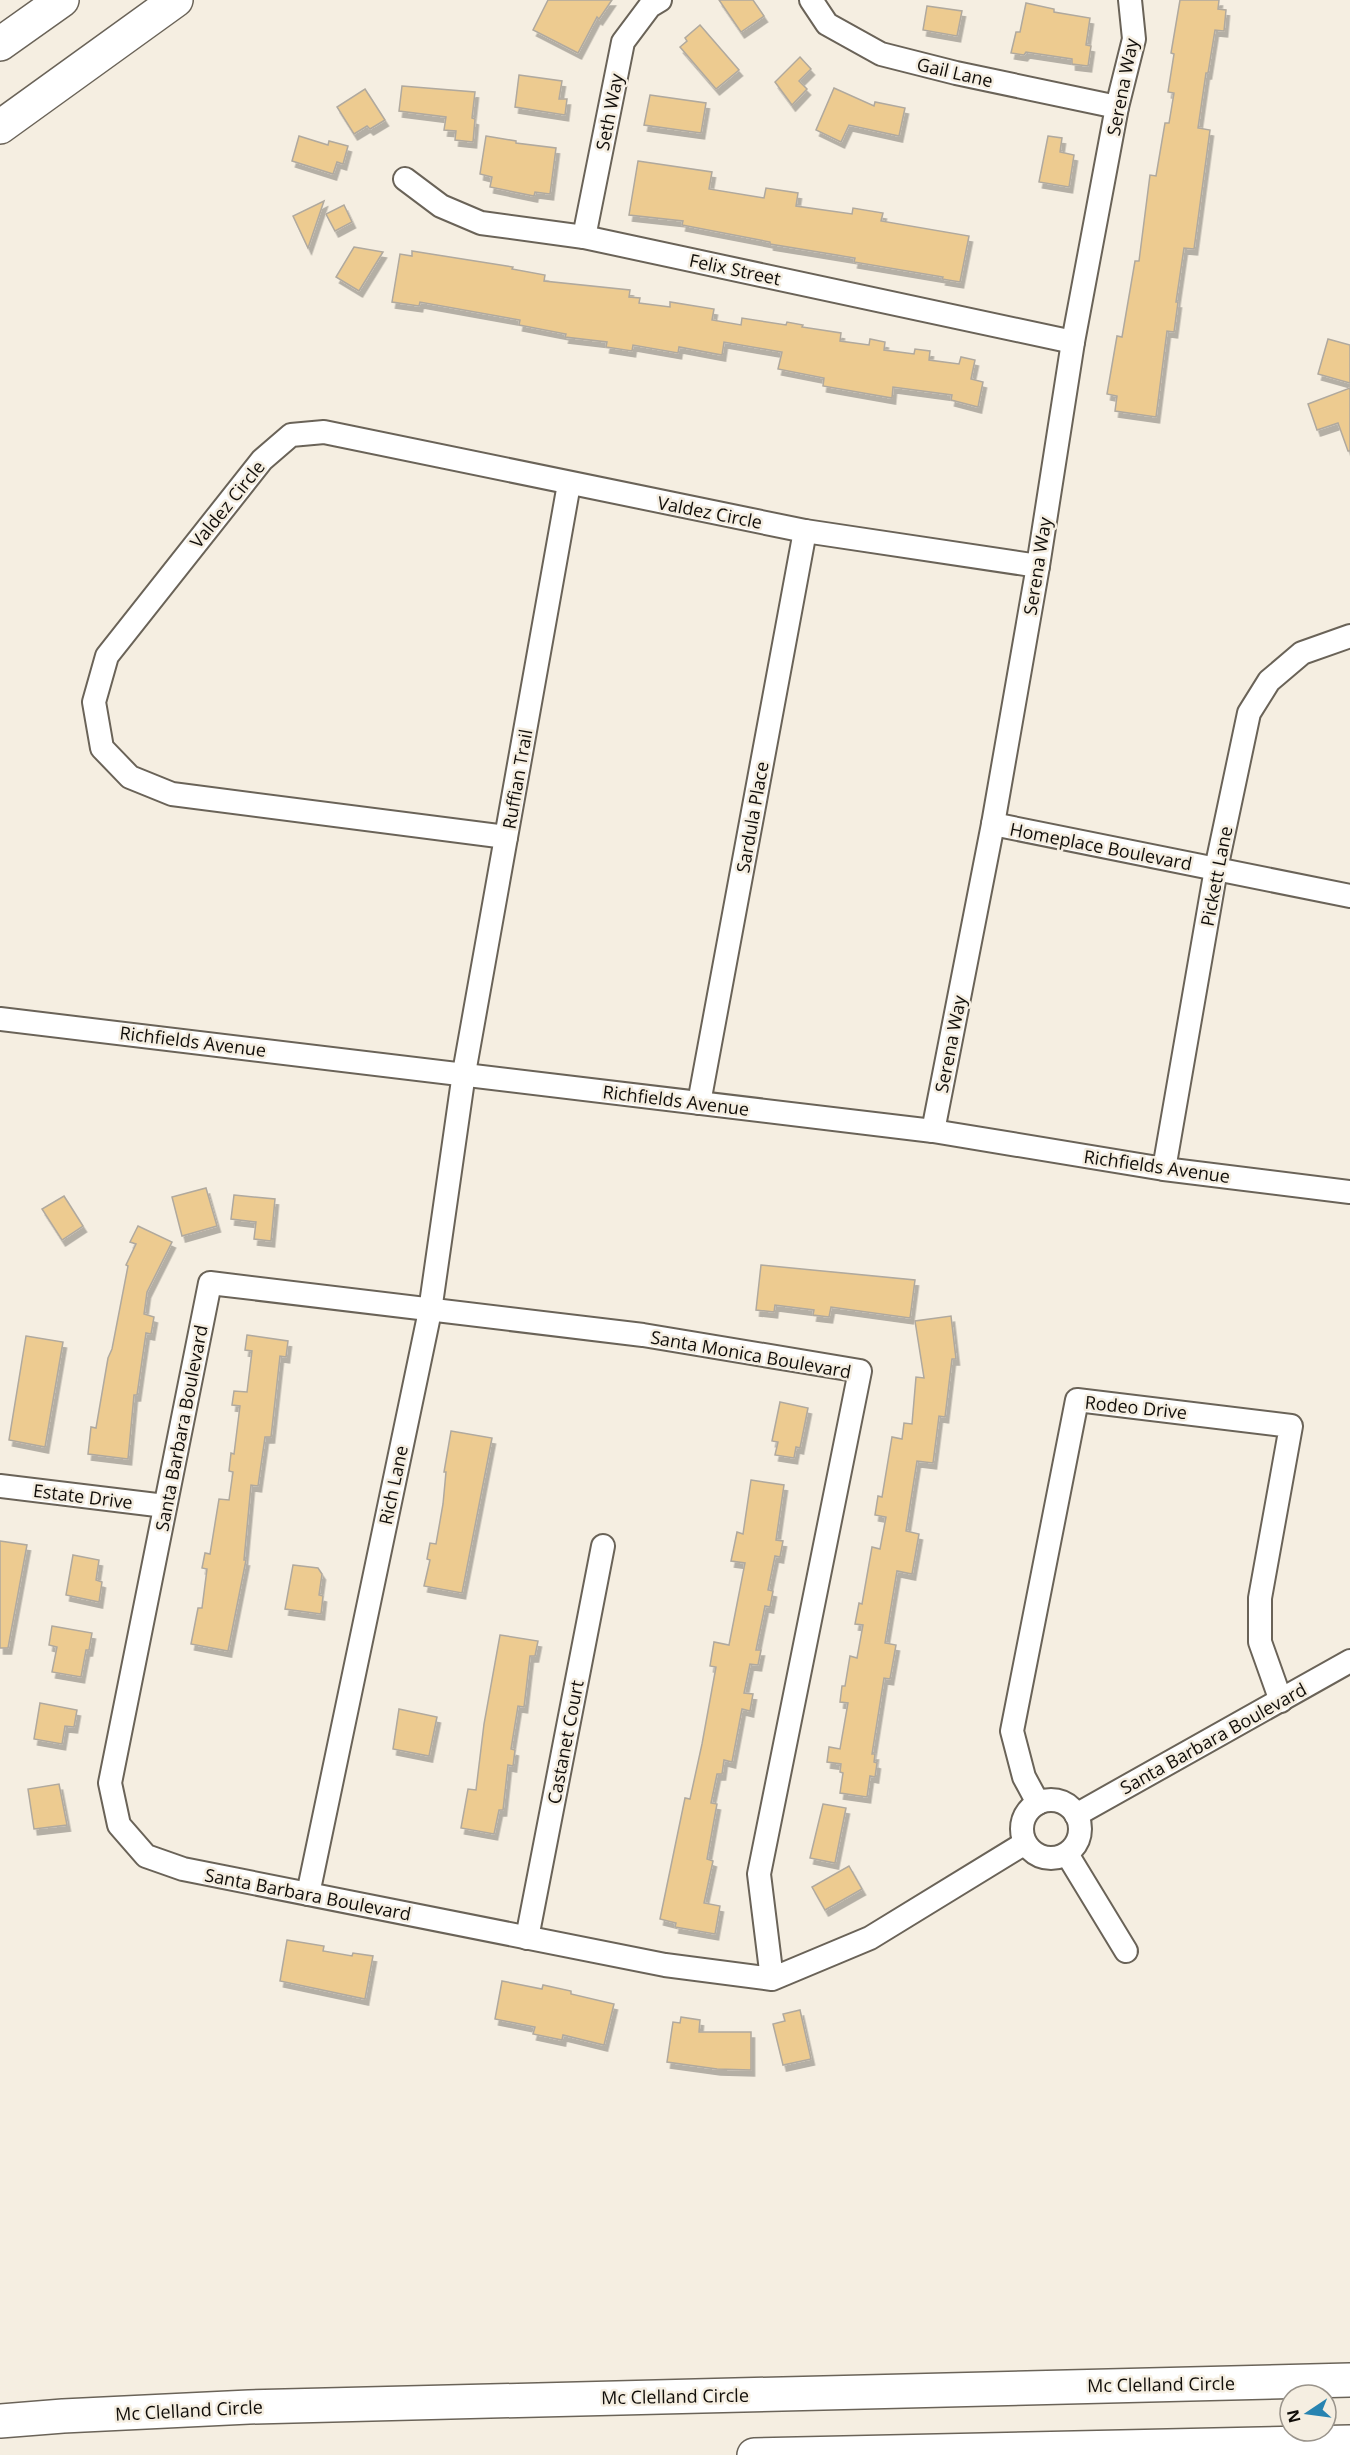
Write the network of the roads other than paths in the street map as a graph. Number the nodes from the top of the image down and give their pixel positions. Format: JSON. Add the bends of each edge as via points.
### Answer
{"nodes":[{"id":1,"x":62,"y":0,"type":"edge"},
{"id":2,"x":176,"y":0,"type":"edge"},
{"id":3,"x":660,"y":0,"type":"edge"},
{"id":4,"x":810,"y":0,"type":"edge"},
{"id":5,"x":1130,"y":0,"type":"edge"},
{"id":6,"x":0,"y":44,"type":"edge"},
{"id":7,"x":1117,"y":107,"type":"junction"},
{"id":8,"x":0,"y":127,"type":"edge"},
{"id":9,"x":405,"y":179,"type":"dead end"},
{"id":10,"x":584,"y":237,"type":"junction"},
{"id":11,"x":1073,"y":342,"type":"junction"},
{"id":12,"x":569,"y":484,"type":"junction"},
{"id":13,"x":805,"y":531,"type":"junction"},
{"id":14,"x":1038,"y":566,"type":"junction"},
{"id":15,"x":1350,"y":636,"type":"edge"},
{"id":16,"x":993,"y":824,"type":"junction"},
{"id":17,"x":506,"y":837,"type":"junction"},
{"id":18,"x":1216,"y":869,"type":"junction"},
{"id":19,"x":1350,"y":896,"type":"edge"},
{"id":20,"x":0,"y":1019,"type":"edge"},
{"id":21,"x":464,"y":1073,"type":"junction"},
{"id":22,"x":699,"y":1103,"type":"junction"},
{"id":23,"x":933,"y":1131,"type":"junction"},
{"id":24,"x":1164,"y":1169,"type":"junction"},
{"id":25,"x":1350,"y":1192,"type":"edge"},
{"id":26,"x":210,"y":1283,"type":"joint"},
{"id":27,"x":429,"y":1311,"type":"junction"},
{"id":28,"x":0,"y":1486,"type":"edge"},
{"id":29,"x":165,"y":1506,"type":"junction"},
{"id":30,"x":603,"y":1546,"type":"dead end"},
{"id":31,"x":1350,"y":1661,"type":"edge"},
{"id":32,"x":1281,"y":1701,"type":"junction"},
{"id":33,"x":1038,"y":1803,"type":"junction"},
{"id":34,"x":1076,"y":1815,"type":"junction"},
{"id":35,"x":1025,"y":1843,"type":"junction"},
{"id":36,"x":1067,"y":1854,"type":"junction"},
{"id":37,"x":308,"y":1894,"type":"junction"},
{"id":38,"x":527,"y":1938,"type":"junction"},
{"id":39,"x":1126,"y":1951,"type":"dead end"},
{"id":40,"x":772,"y":1979,"type":"junction"},
{"id":41,"x":1350,"y":2380,"type":"edge"},
{"id":42,"x":0,"y":2421,"type":"edge"},
{"id":43,"x":1350,"y":2442,"type":"edge"},
{"id":44,"x":754,"y":2455,"type":"edge"}],
"edges":[{"from":1,"to":6,"type":"highway"},
{"from":2,"to":8,"type":"highway"},
{"from":3,"to":10,"type":"street","name":"Seth Way","via":[[650,6],[623,42]]},
{"from":4,"to":7,"type":"street","name":"Gail Lane","via":[[827,24],[881,54]]},
{"from":5,"to":7,"type":"street","name":"Serena Way","via":[[1134,39]]},
{"from":7,"to":11,"type":"street","name":"Serena Way"},
{"from":9,"to":10,"type":"street","name":"Felix Street","via":[[441,206],[481,223]]},
{"from":10,"to":11,"type":"street","name":"Felix Street"},
{"from":11,"to":14,"type":"street","name":"Serena Way"},
{"from":12,"to":13,"type":"street","name":"Valdez Circle"},
{"from":12,"to":17,"type":"street","name":"Ruffian Trail"},
{"from":12,"to":17,"type":"street","name":"Valdez Circle","via":[[324,432],[291,435],[262,459],[107,656],[94,702],[102,748],[130,777],[172,794]]},
{"from":13,"to":14,"type":"street","name":"Valdez Circle"},
{"from":13,"to":22,"type":"street","name":"Sardula Place"},
{"from":14,"to":16,"type":"street","name":"Serena Way"},
{"from":15,"to":18,"type":"street","name":"Pickett Lane","via":[[1302,653],[1269,681],[1250,713]]},
{"from":16,"to":18,"type":"street","name":"Homeplace Boulevard"},
{"from":16,"to":23,"type":"street","name":"Serena Way"},
{"from":17,"to":21,"type":"street","name":"Ruffian Trail"},
{"from":18,"to":19,"type":"street","name":"Homeplace Boulevard"},
{"from":18,"to":24,"type":"street","name":"Pickett Lane"},
{"from":20,"to":21,"type":"street","name":"Richfields Avenue"},
{"from":21,"to":22,"type":"street","name":"Richfields Avenue"},
{"from":21,"to":27,"type":"street","name":"Rich Lane"},
{"from":22,"to":23,"type":"street","name":"Richfields Avenue"},
{"from":23,"to":24,"type":"street","name":"Richfields Avenue"},
{"from":24,"to":25,"type":"street","name":"Richfields Avenue"},
{"from":26,"to":27,"type":"street","name":"Santa Monica Boulevard"},
{"from":26,"to":29,"type":"street","name":"Santa Barbara Boulevard"},
{"from":27,"to":37,"type":"street","name":"Rich Lane"},
{"from":27,"to":40,"type":"street","name":"Santa Monica Boulevard","via":[[643,1335],[860,1371],[759,1874]]},
{"from":28,"to":29,"type":"street","name":"Estate Drive"},
{"from":29,"to":37,"type":"street","name":"Santa Barbara Boulevard","via":[[110,1783],[119,1825],[146,1856],[183,1869]]},
{"from":30,"to":38,"type":"street","name":"Castanet Court"},
{"from":31,"to":32,"type":"street","name":"Santa Barbara Boulevard"},
{"from":32,"to":33,"type":"street","name":"Rodeo Drive","via":[[1260,1642],[1260,1598],[1291,1426],[1077,1400],[1012,1731],[1024,1777]]},
{"from":32,"to":34,"type":"street","name":"Santa Barbara Boulevard"},
{"from":33,"to":34,"type":"street","via":[[1064,1803]]},
{"from":33,"to":35,"type":"street","via":[[1025,1816]]},
{"from":34,"to":36,"type":"street","via":[[1080,1823],[1078,1840]]},
{"from":35,"to":36,"type":"street","via":[[1044,1857]]},
{"from":35,"to":40,"type":"street","via":[[870,1938]]},
{"from":36,"to":39,"type":"street"},
{"from":37,"to":38,"type":"street","name":"Santa Barbara Boulevard"},
{"from":38,"to":40,"type":"street","name":"Santa Barbara Boulevard","via":[[665,1965]]},
{"from":41,"to":42,"type":"highway","name":"Mc Clelland Circle","via":[[249,2406]]},
{"from":43,"to":44,"type":"highway"}]}
